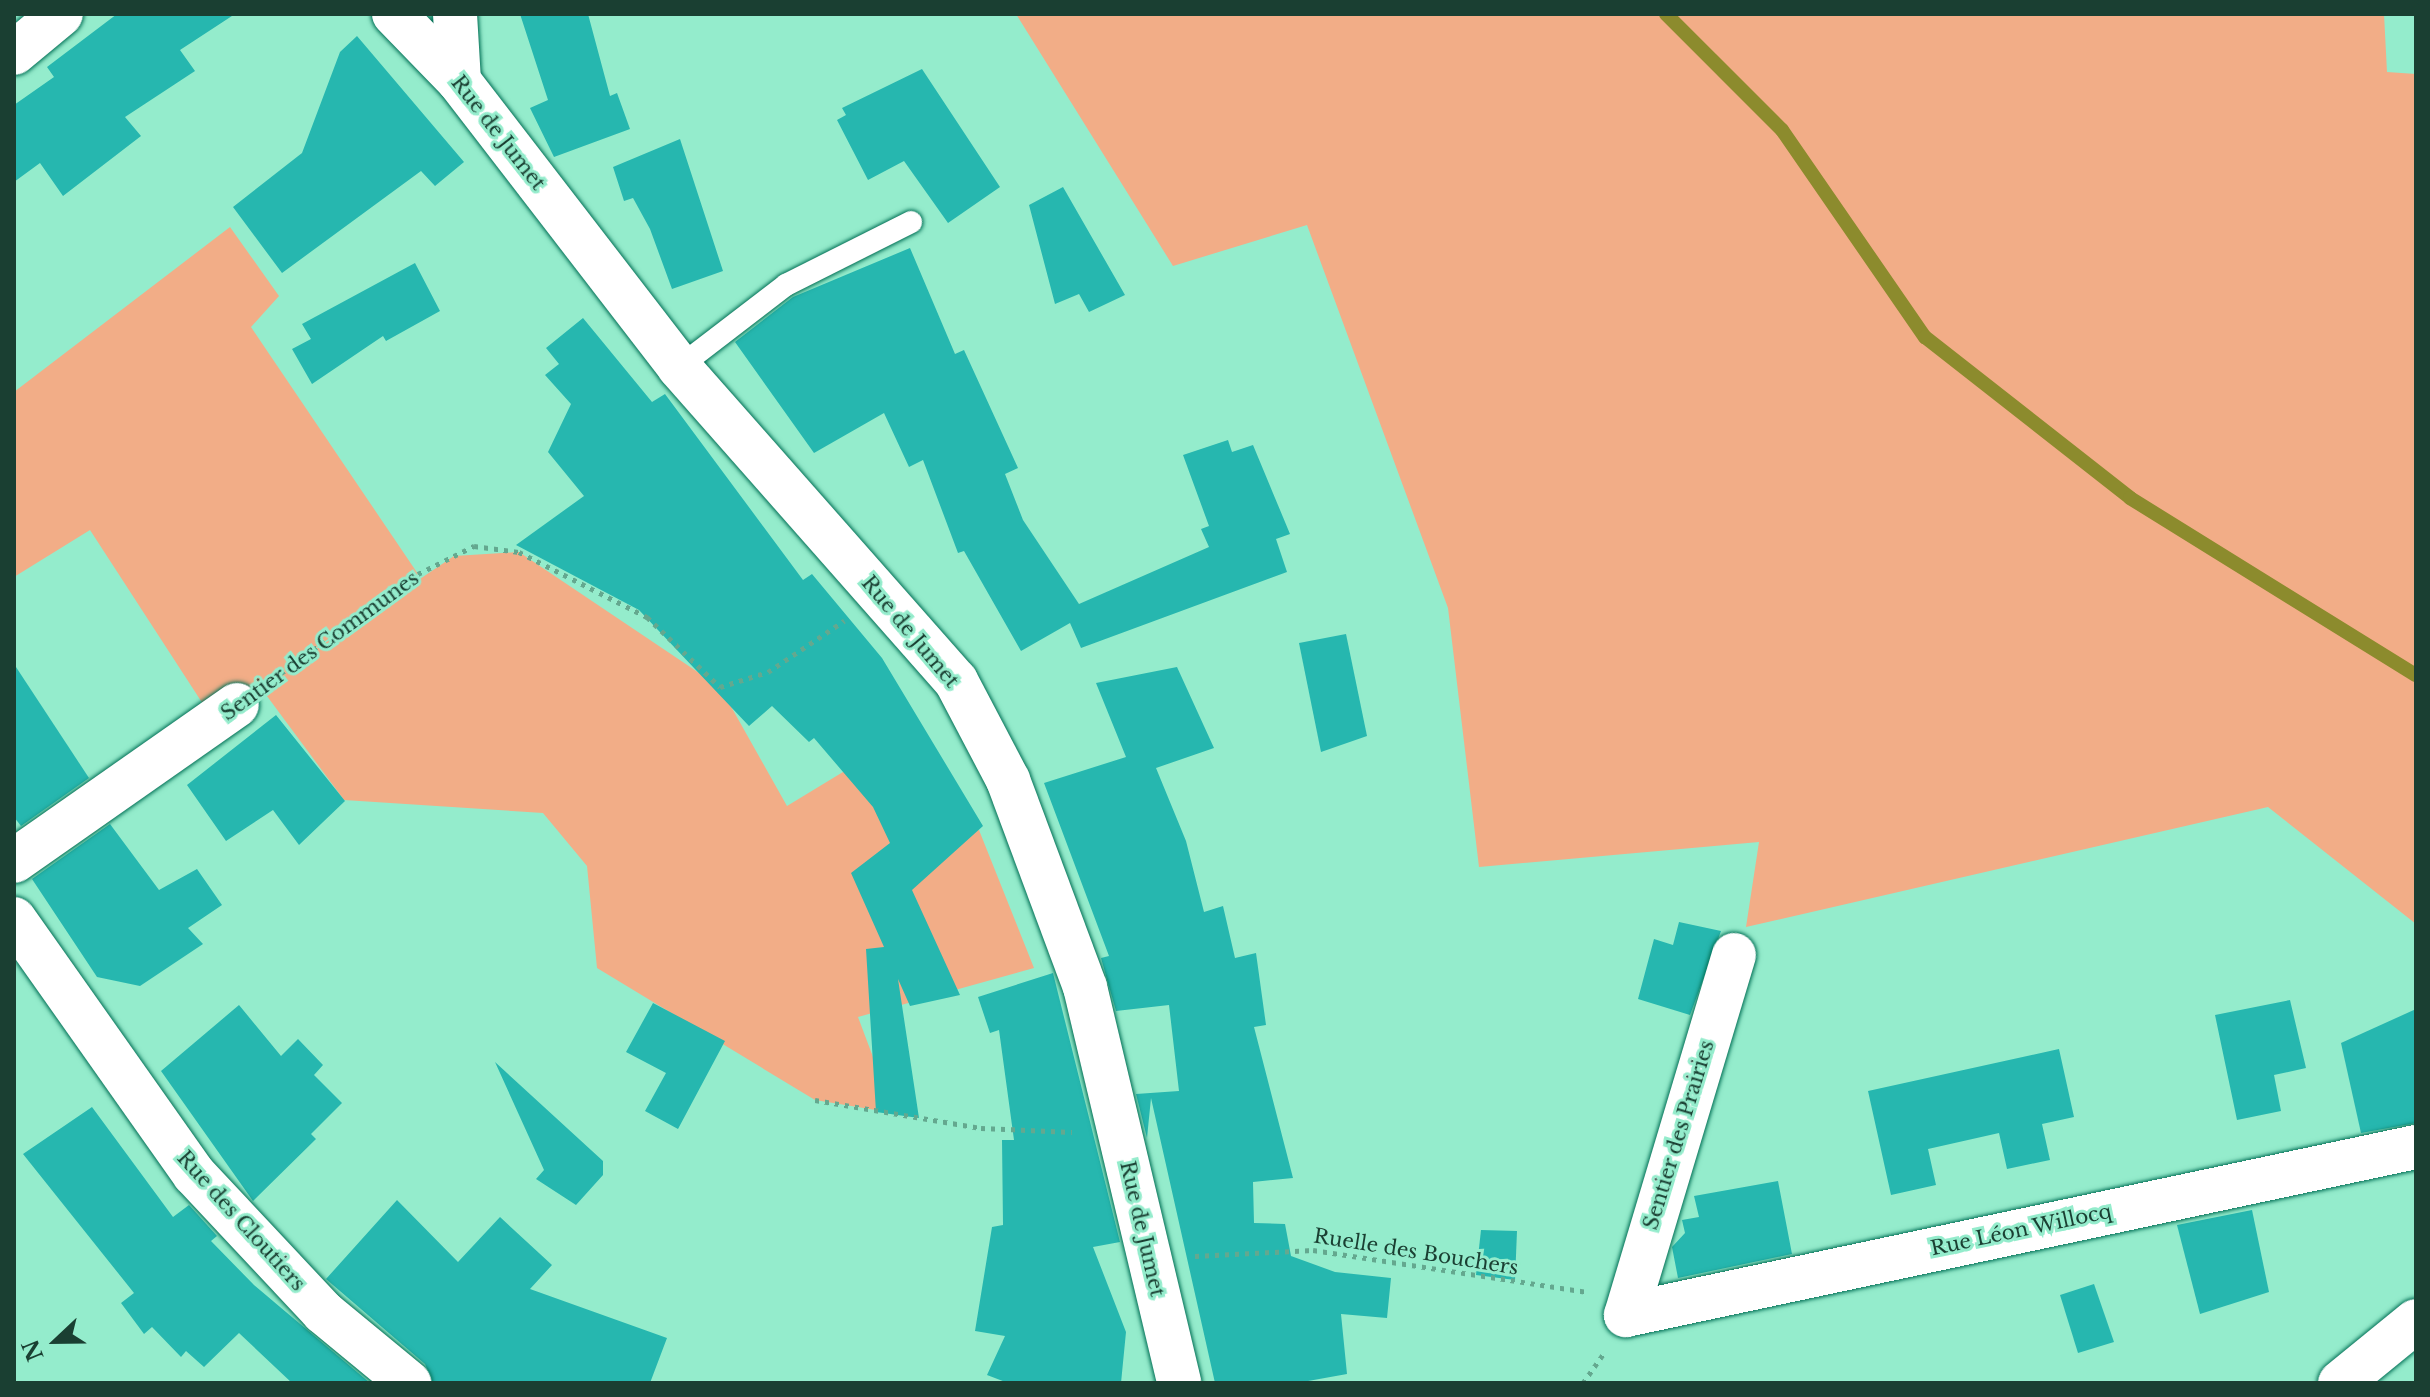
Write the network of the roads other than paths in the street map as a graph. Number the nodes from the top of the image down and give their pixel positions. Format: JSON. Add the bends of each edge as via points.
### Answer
{"nodes":[{"id":1,"x":61,"y":14,"type":"edge"},
{"id":2,"x":394,"y":14,"type":"edge"},
{"id":3,"x":455,"y":14,"type":"edge"},
{"id":4,"x":14,"y":53,"type":"edge"},
{"id":5,"x":459,"y":81,"type":"junction"},
{"id":6,"x":911,"y":222,"type":"dead end"},
{"id":7,"x":679,"y":367,"type":"junction"},
{"id":8,"x":237,"y":705,"type":"road end"},
{"id":9,"x":14,"y":861,"type":"edge"},
{"id":10,"x":14,"y":919,"type":"edge"},
{"id":11,"x":1734,"y":955,"type":"dead end"},
{"id":12,"x":2416,"y":1147,"type":"edge"},
{"id":13,"x":1628,"y":1307,"type":"joint"},
{"id":14,"x":2416,"y":1321,"type":"edge"},
{"id":15,"x":409,"y":1383,"type":"edge"},
{"id":16,"x":1179,"y":1383,"type":"edge"},
{"id":17,"x":2340,"y":1383,"type":"edge"}],
"edges":[{"from":1,"to":4,"type":"street"},
{"from":2,"to":5,"type":"street","name":"Rue de Jumet"},
{"from":3,"to":5,"type":"street"},
{"from":5,"to":7,"type":"street","name":"Rue de Jumet"},
{"from":6,"to":7,"type":"lane","via":[[786,285]]},
{"from":7,"to":16,"type":"street","name":"Rue de Jumet","via":[[956,681],[1008,780],[1085,987]]},
{"from":8,"to":9,"type":"street","name":"Sentier des Communes"},
{"from":10,"to":15,"type":"street","name":"Rue des Cloutiers","via":[[194,1174],[323,1312]]},
{"from":11,"to":13,"type":"street","name":"Sentier des Prairies"},
{"from":12,"to":13,"type":"street","name":"Rue Léon Willocq"},
{"from":14,"to":17,"type":"street"}]}
